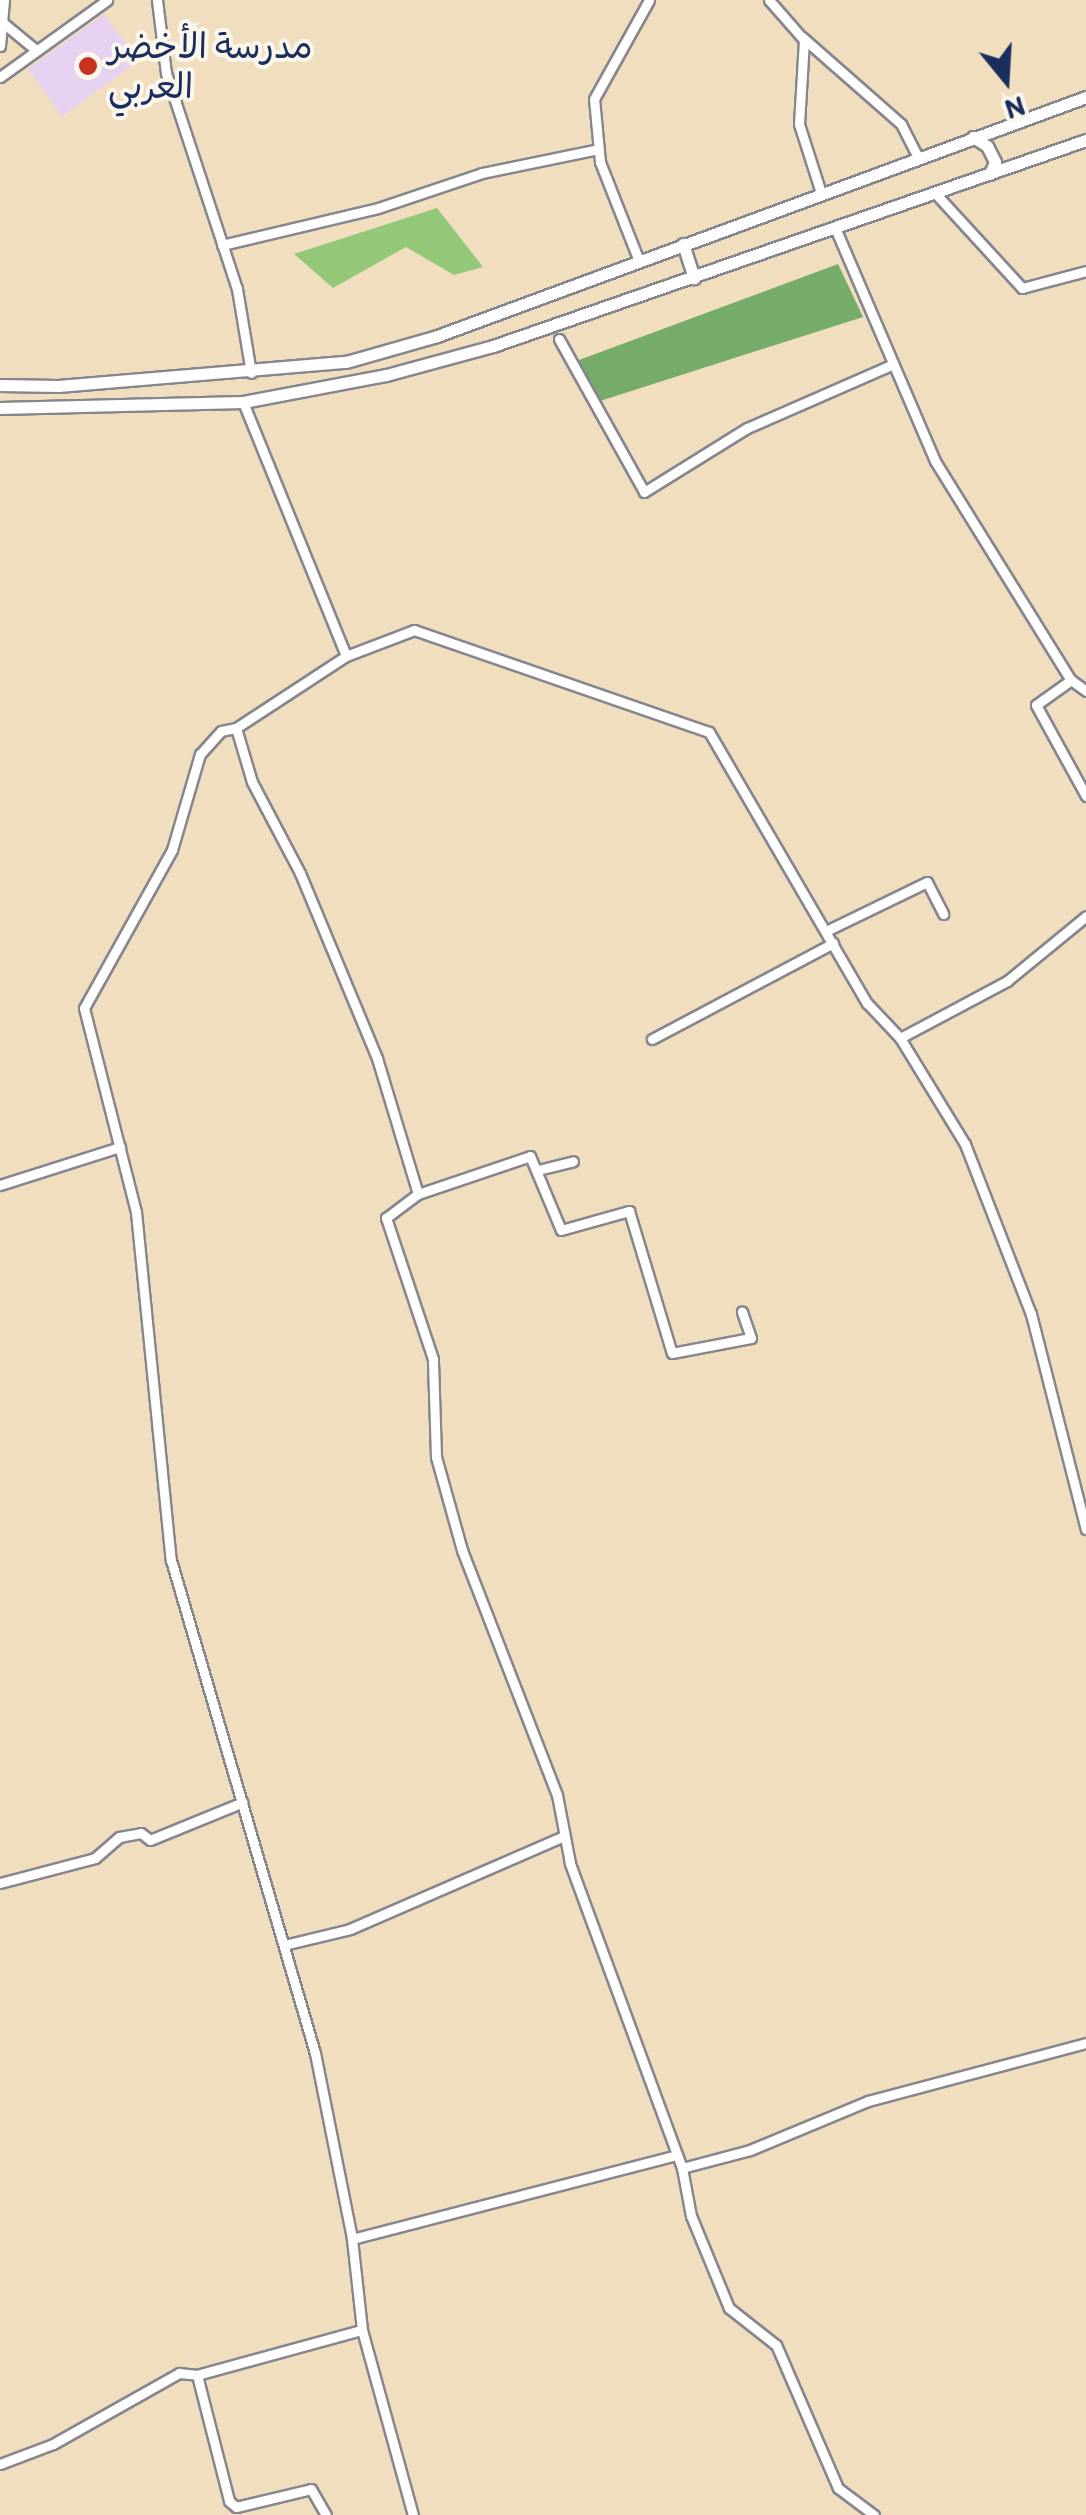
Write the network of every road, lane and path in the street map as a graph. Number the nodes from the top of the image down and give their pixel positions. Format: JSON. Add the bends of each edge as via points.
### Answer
{"nodes":[{"id":1,"x":4,"y":0,"type":"edge"},
{"id":2,"x":107,"y":0,"type":"edge"},
{"id":3,"x":157,"y":0,"type":"edge"},
{"id":4,"x":649,"y":0,"type":"edge"},
{"id":5,"x":769,"y":0,"type":"edge"},
{"id":6,"x":2,"y":22,"type":"edge"},
{"id":7,"x":800,"y":36,"type":"junction"},
{"id":8,"x":0,"y":46,"type":"edge"},
{"id":9,"x":36,"y":50,"type":"junction"},
{"id":10,"x":0,"y":77,"type":"edge"},
{"id":11,"x":1086,"y":97,"type":"edge"},
{"id":12,"x":972,"y":136,"type":"junction"},
{"id":13,"x":1086,"y":140,"type":"edge"},
{"id":14,"x":599,"y":149,"type":"junction"},
{"id":15,"x":918,"y":157,"type":"junction"},
{"id":16,"x":990,"y":174,"type":"junction"},
{"id":17,"x":820,"y":193,"type":"junction"},
{"id":18,"x":935,"y":193,"type":"junction"},
{"id":19,"x":836,"y":230,"type":"junction"},
{"id":20,"x":222,"y":244,"type":"junction"},
{"id":21,"x":683,"y":244,"type":"junction"},
{"id":22,"x":639,"y":261,"type":"junction"},
{"id":23,"x":1086,"y":271,"type":"edge"},
{"id":24,"x":694,"y":278,"type":"junction"},
{"id":25,"x":559,"y":339,"type":"dead end"},
{"id":26,"x":891,"y":365,"type":"junction"},
{"id":27,"x":252,"y":373,"type":"junction"},
{"id":28,"x":0,"y":385,"type":"edge"},
{"id":29,"x":58,"y":386,"type":"junction"},
{"id":30,"x":243,"y":402,"type":"junction"},
{"id":31,"x":62,"y":404,"type":"junction"},
{"id":32,"x":0,"y":408,"type":"edge"},
{"id":33,"x":346,"y":656,"type":"junction"},
{"id":34,"x":1072,"y":680,"type":"junction"},
{"id":35,"x":1086,"y":691,"type":"edge"},
{"id":36,"x":236,"y":728,"type":"junction"},
{"id":37,"x":1086,"y":796,"type":"edge"},
{"id":38,"x":943,"y":914,"type":"dead end"},
{"id":39,"x":1086,"y":916,"type":"edge"},
{"id":40,"x":826,"y":931,"type":"junction"},
{"id":41,"x":833,"y":943,"type":"junction"},
{"id":42,"x":900,"y":1038,"type":"junction"},
{"id":43,"x":652,"y":1039,"type":"dead end"},
{"id":44,"x":120,"y":1148,"type":"junction"},
{"id":45,"x":573,"y":1161,"type":"dead end"},
{"id":46,"x":538,"y":1170,"type":"junction"},
{"id":47,"x":0,"y":1186,"type":"edge"},
{"id":48,"x":418,"y":1194,"type":"junction"},
{"id":49,"x":742,"y":1312,"type":"dead end"},
{"id":50,"x":1086,"y":1529,"type":"edge"},
{"id":51,"x":243,"y":1802,"type":"junction"},
{"id":52,"x":564,"y":1836,"type":"junction"},
{"id":53,"x":0,"y":1883,"type":"edge"},
{"id":54,"x":284,"y":1945,"type":"junction"},
{"id":55,"x":1086,"y":2044,"type":"edge"},
{"id":56,"x":676,"y":2154,"type":"junction"},
{"id":57,"x":682,"y":2168,"type":"junction"},
{"id":58,"x":352,"y":2240,"type":"junction"},
{"id":59,"x":362,"y":2330,"type":"junction"},
{"id":60,"x":198,"y":2375,"type":"junction"},
{"id":61,"x":0,"y":2464,"type":"edge"},
{"id":62,"x":326,"y":2515,"type":"edge"},
{"id":63,"x":413,"y":2515,"type":"edge"},
{"id":64,"x":874,"y":2515,"type":"edge"}],
"edges":[{"from":1,"to":6,"type":"street"},
{"from":2,"to":9,"type":"street"},
{"from":3,"to":20,"type":"street","via":[[166,72]]},
{"from":4,"to":14,"type":"street","via":[[594,99]]},
{"from":5,"to":7,"type":"street"},
{"from":6,"to":8,"type":"street"},
{"from":6,"to":9,"type":"street"},
{"from":7,"to":15,"type":"street","via":[[900,124]]},
{"from":7,"to":17,"type":"street","via":[[799,124]]},
{"from":9,"to":10,"type":"street"},
{"from":11,"to":12,"type":"main road"},
{"from":12,"to":15,"type":"main road"},
{"from":12,"to":16,"type":"main road","via":[[988,146],[995,162]]},
{"from":13,"to":16,"type":"main road"},
{"from":14,"to":20,"type":"street","via":[[482,173],[378,208]]},
{"from":14,"to":22,"type":"street"},
{"from":15,"to":17,"type":"main road"},
{"from":16,"to":18,"type":"main road"},
{"from":17,"to":21,"type":"main road"},
{"from":18,"to":19,"type":"main road"},
{"from":18,"to":23,"type":"street","via":[[1022,288]]},
{"from":19,"to":24,"type":"main road"},
{"from":19,"to":26,"type":"street"},
{"from":20,"to":27,"type":"street"},
{"from":21,"to":22,"type":"main road"},
{"from":21,"to":24,"type":"main road"},
{"from":22,"to":27,"type":"main road","via":[[437,336],[346,362]]},
{"from":24,"to":30,"type":"main road","via":[[445,359]]},
{"from":25,"to":26,"type":"street","via":[[644,492],[747,428]]},
{"from":26,"to":34,"type":"street","via":[[935,462]]},
{"from":27,"to":29,"type":"main road"},
{"from":28,"to":29,"type":"main road"},
{"from":29,"to":31,"type":"main road"},
{"from":30,"to":31,"type":"main road"},
{"from":30,"to":33,"type":"street"},
{"from":31,"to":32,"type":"main road"},
{"from":33,"to":36,"type":"street"},
{"from":33,"to":40,"type":"street","via":[[414,630],[709,732]]},
{"from":34,"to":35,"type":"street"},
{"from":34,"to":37,"type":"street","via":[[1036,705]]},
{"from":36,"to":44,"type":"street","via":[[221,730],[200,754],[172,850],[84,1008]]},
{"from":36,"to":48,"type":"street","via":[[252,782],[300,874],[376,1058]]},
{"from":38,"to":40,"type":"street","via":[[927,882]]},
{"from":39,"to":42,"type":"street","via":[[1006,980]]},
{"from":40,"to":41,"type":"street"},
{"from":41,"to":42,"type":"street","via":[[867,1003]]},
{"from":41,"to":43,"type":"street"},
{"from":42,"to":50,"type":"street","via":[[965,1144],[1001,1232],[1031,1314]]},
{"from":44,"to":47,"type":"street"},
{"from":44,"to":51,"type":"street","via":[[136,1212],[171,1560]]},
{"from":45,"to":46,"type":"street"},
{"from":46,"to":48,"type":"street","via":[[530,1156]]},
{"from":46,"to":49,"type":"street","via":[[561,1230],[629,1211],[672,1353],[751,1338]]},
{"from":48,"to":52,"type":"street","via":[[386,1218],[433,1359],[436,1458],[462,1550],[557,1794]]},
{"from":51,"to":53,"type":"street","via":[[150,1840],[141,1833],[119,1837],[94,1858]]},
{"from":51,"to":54,"type":"street"},
{"from":52,"to":54,"type":"street","via":[[350,1930]]},
{"from":52,"to":56,"type":"street","via":[[606,1972]]},
{"from":54,"to":58,"type":"street","via":[[330,2114]]},
{"from":55,"to":57,"type":"street","via":[[868,2101],[750,2150]]},
{"from":56,"to":57,"type":"street"},
{"from":56,"to":58,"type":"street"},
{"from":57,"to":64,"type":"street","via":[[691,2216],[722,2296],[737,2317],[776,2344],[819,2455],[838,2488]]},
{"from":58,"to":59,"type":"street"},
{"from":59,"to":60,"type":"street"},
{"from":59,"to":63,"type":"street"},
{"from":60,"to":61,"type":"street","via":[[179,2372],[52,2444]]},
{"from":60,"to":62,"type":"street","via":[[229,2501],[236,2507],[311,2489]]}]}
